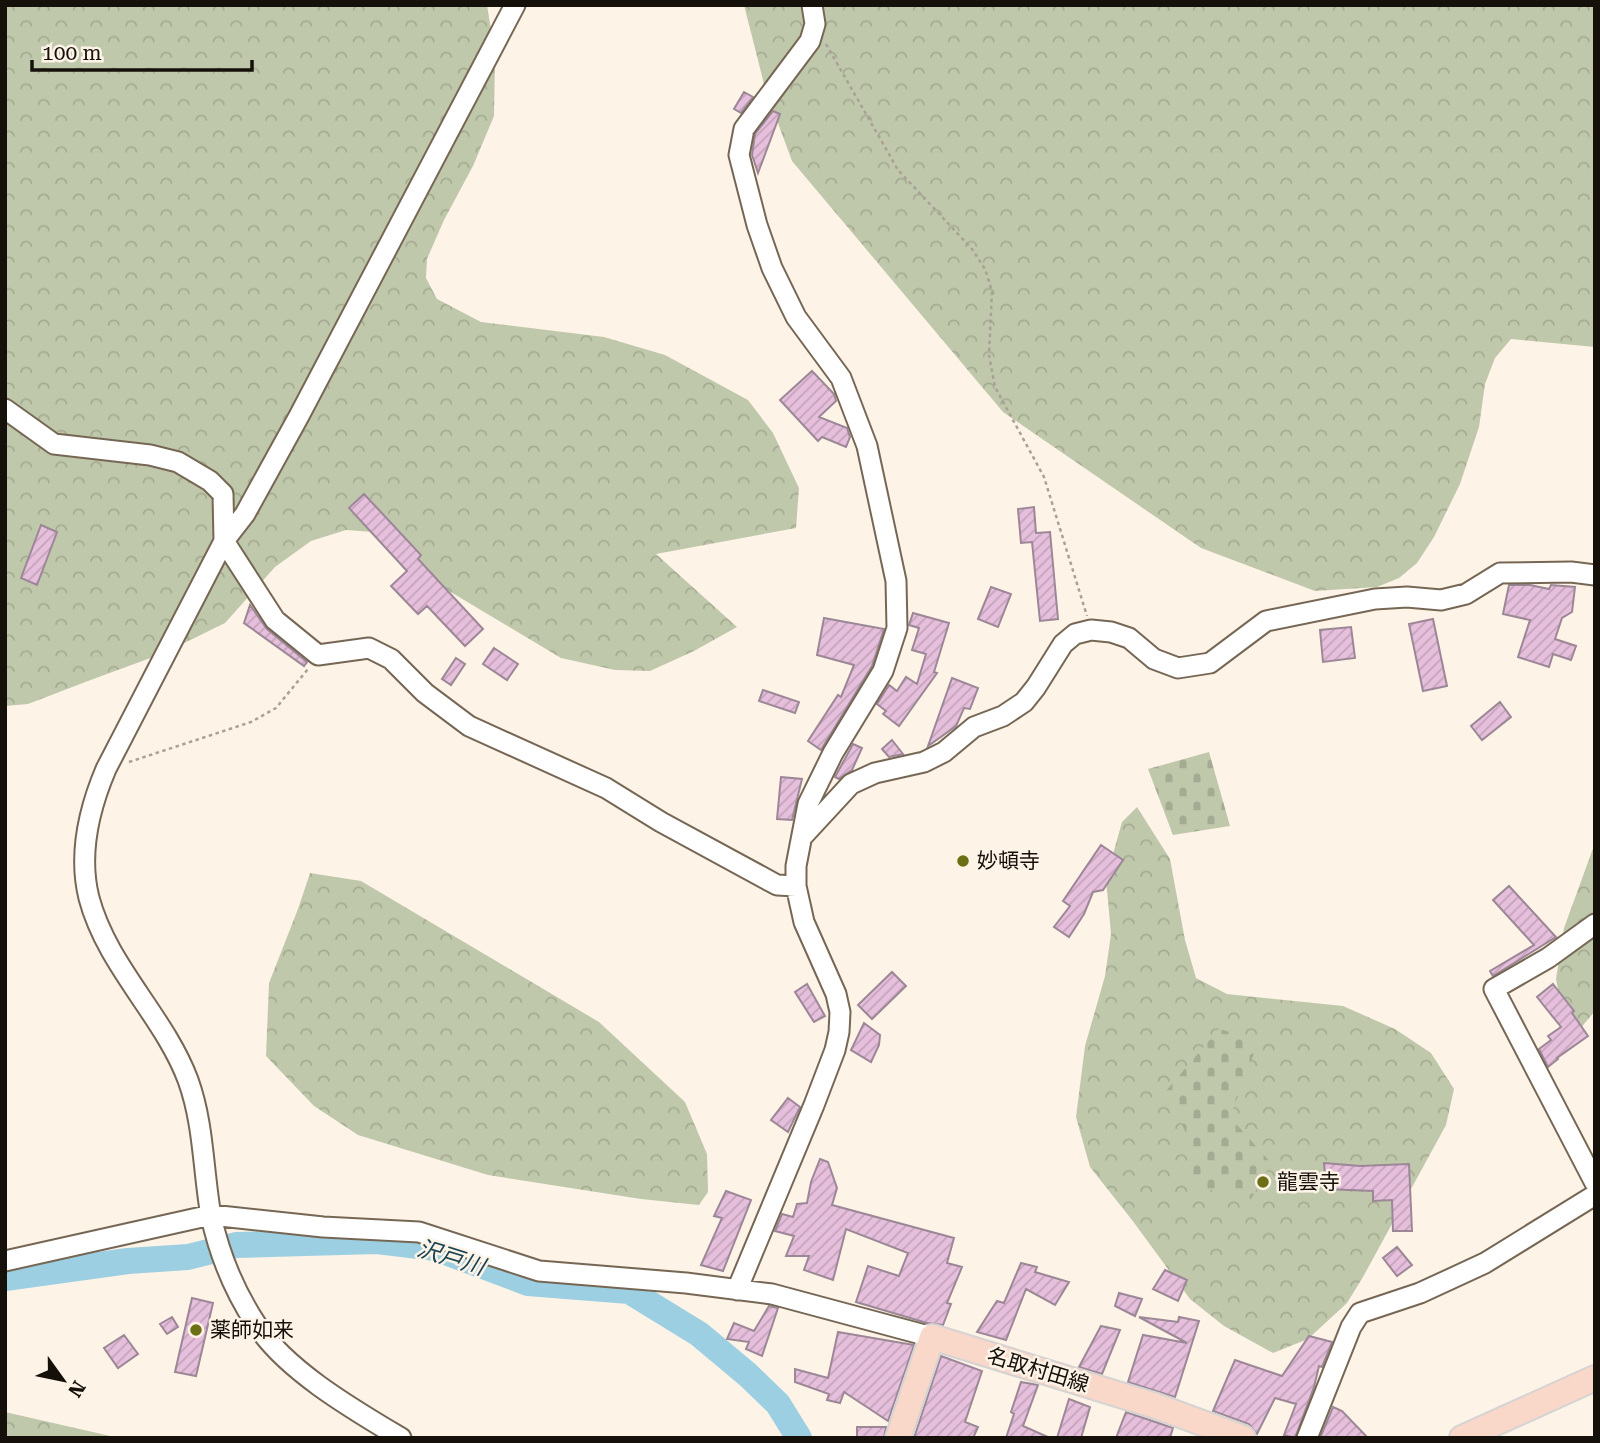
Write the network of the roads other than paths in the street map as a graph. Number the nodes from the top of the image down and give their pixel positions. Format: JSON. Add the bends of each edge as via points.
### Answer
{"nodes":[{"id":1,"x":515,"y":5,"type":"edge"},
{"id":2,"x":814,"y":15,"type":"edge"},
{"id":3,"x":5,"y":409,"type":"edge"},
{"id":4,"x":224,"y":541,"type":"junction"},
{"id":5,"x":1595,"y":575,"type":"edge"},
{"id":6,"x":800,"y":839,"type":"junction"},
{"id":7,"x":796,"y":886,"type":"junction"},
{"id":8,"x":1595,"y":924,"type":"edge"},
{"id":9,"x":1595,"y":1183,"type":"edge"},
{"id":10,"x":1595,"y":1195,"type":"edge"},
{"id":11,"x":213,"y":1222,"type":"junction"},
{"id":12,"x":5,"y":1261,"type":"edge"},
{"id":13,"x":737,"y":1290,"type":"junction"},
{"id":14,"x":932,"y":1337,"type":"junction"},
{"id":15,"x":1595,"y":1378,"type":"edge"},
{"id":16,"x":401,"y":1438,"type":"edge"},
{"id":17,"x":898,"y":1438,"type":"edge"},
{"id":18,"x":1243,"y":1438,"type":"edge"},
{"id":19,"x":1307,"y":1438,"type":"edge"},
{"id":20,"x":1462,"y":1438,"type":"edge"}],
"edges":[{"from":1,"to":4,"type":"street","via":[[246,514]]},
{"from":2,"to":6,"type":"street","via":[[810,41],[744,129],[739,155],[772,268],[796,317],[841,378],[867,446],[896,581],[897,628],[883,671],[808,804]]},
{"from":3,"to":4,"type":"street","via":[[54,444],[150,455],[178,462],[210,481],[223,494]]},
{"from":4,"to":7,"type":"street","via":[[275,620],[318,655],[369,649],[391,659],[425,693],[469,726],[606,788],[777,885]]},
{"from":4,"to":11,"type":"street","via":[[106,769],[86,831],[85,865],[89,898],[101,928],[188,1080],[199,1119]]},
{"from":5,"to":6,"type":"street","via":[[1500,573],[1466,594],[1441,600],[1375,599],[1266,621],[1210,663],[1178,668],[1111,632],[1075,634],[1063,644],[1024,702],[974,727],[924,762],[875,773],[851,784]]},
{"from":6,"to":7,"type":"street"},
{"from":7,"to":13,"type":"street","via":[[804,922],[836,994],[839,1032],[814,1105]]},
{"from":8,"to":9,"type":"street","via":[[1494,989]]},
{"from":10,"to":19,"type":"street","via":[[1485,1263],[1420,1293],[1360,1313]]},
{"from":11,"to":12,"type":"street"},
{"from":11,"to":13,"type":"street","via":[[419,1232],[539,1271]]},
{"from":11,"to":16,"type":"street","via":[[223,1259],[256,1324],[274,1346],[312,1380]]},
{"from":13,"to":14,"type":"street","via":[[785,1297]]},
{"from":14,"to":17,"type":"main road"},
{"from":14,"to":18,"type":"main road","name":"名取村田線","via":[[1156,1406]]},
{"from":15,"to":20,"type":"main road"}]}
